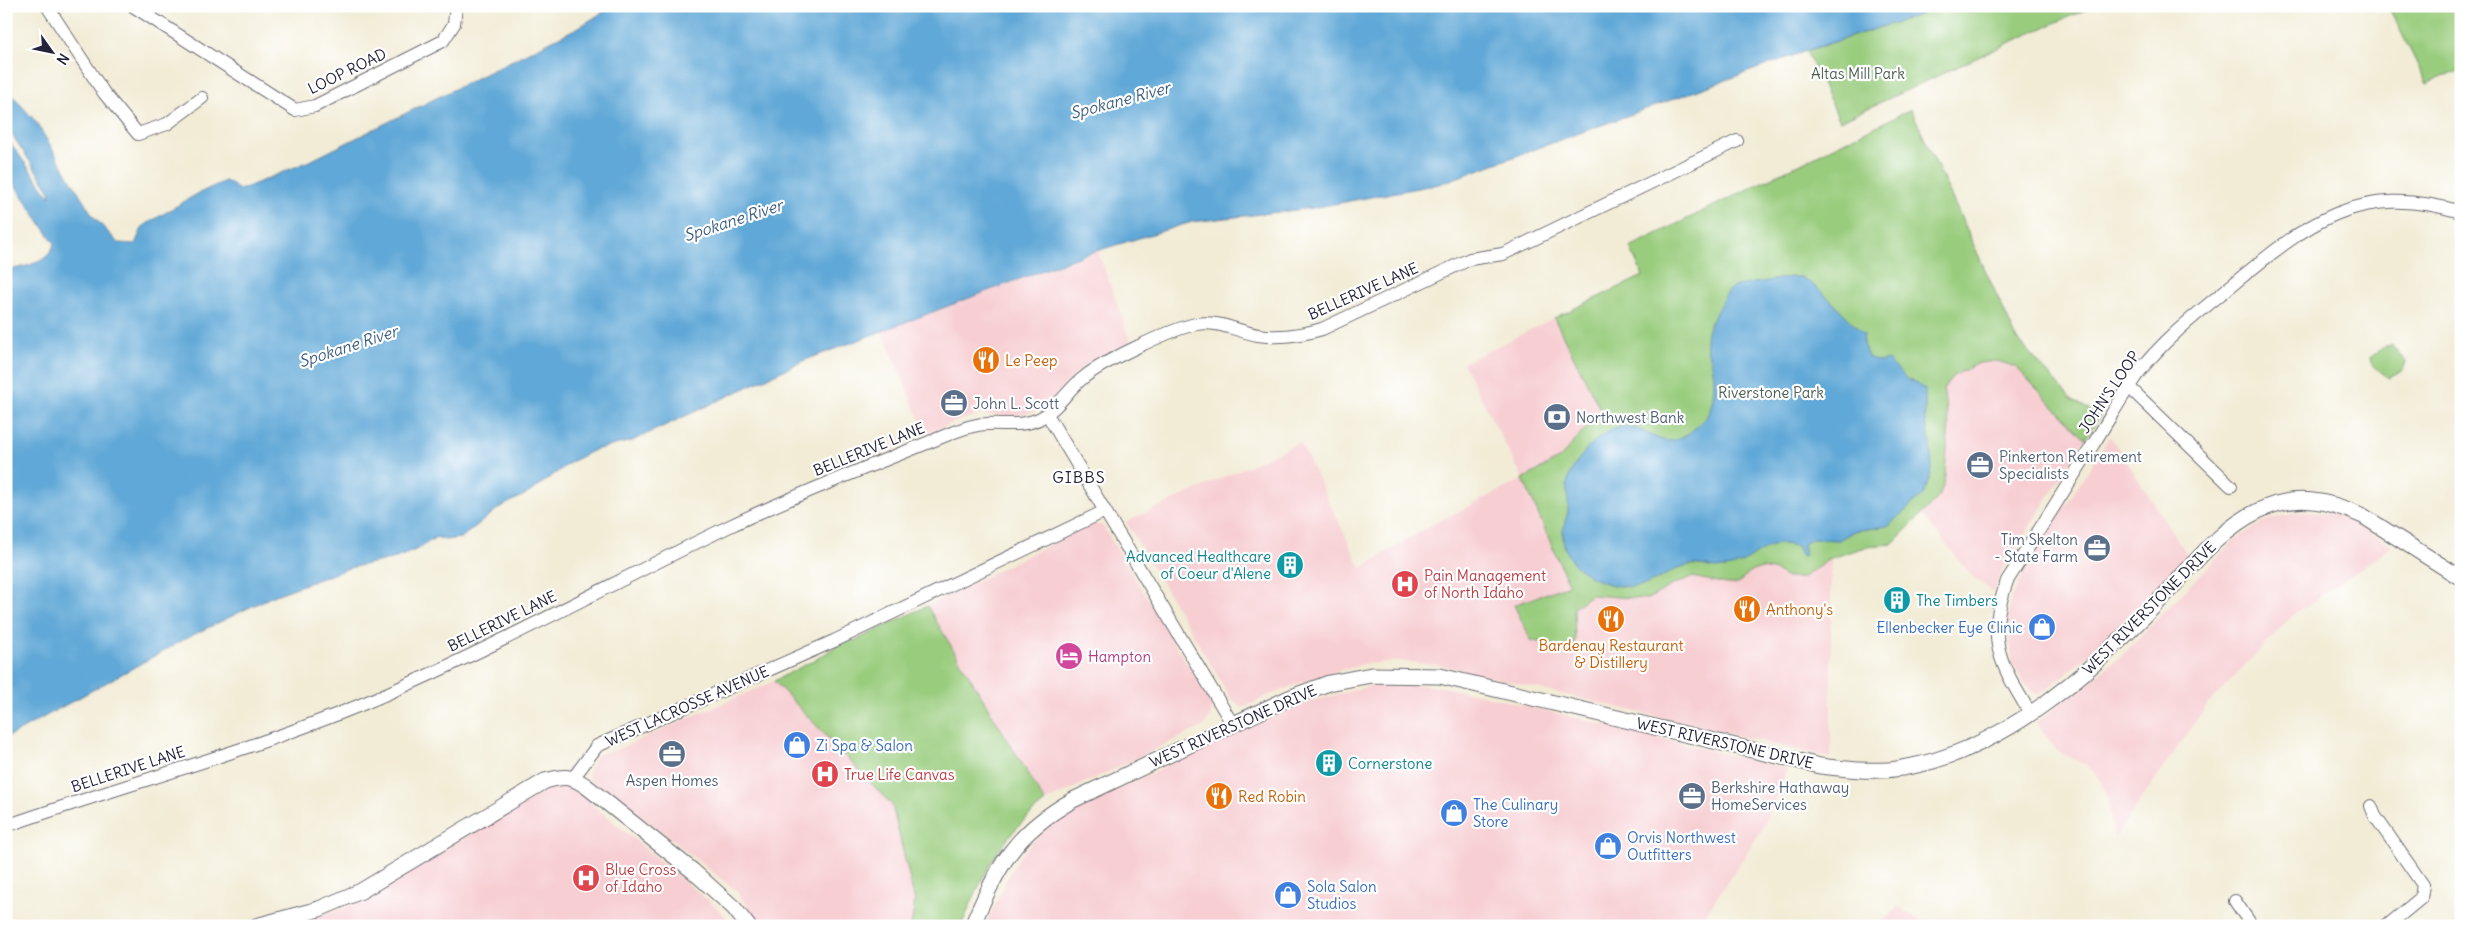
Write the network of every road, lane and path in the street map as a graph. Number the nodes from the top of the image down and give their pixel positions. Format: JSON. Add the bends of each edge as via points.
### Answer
{"nodes":[{"id":1,"x":47,"y":6,"type":"edge"},
{"id":2,"x":133,"y":6,"type":"edge"},
{"id":3,"x":456,"y":6,"type":"edge"},
{"id":4,"x":202,"y":98,"type":"dead end"},
{"id":5,"x":1737,"y":141,"type":"dead end"},
{"id":6,"x":2461,"y":212,"type":"edge"},
{"id":7,"x":2129,"y":388,"type":"junction"},
{"id":8,"x":1047,"y":414,"type":"junction"},
{"id":9,"x":2231,"y":486,"type":"dead end"},
{"id":10,"x":1106,"y":510,"type":"junction"},
{"id":11,"x":2461,"y":578,"type":"edge"},
{"id":12,"x":2030,"y":713,"type":"junction"},
{"id":13,"x":1233,"y":725,"type":"junction"},
{"id":14,"x":574,"y":778,"type":"junction"},
{"id":15,"x":2371,"y":806,"type":"dead end"},
{"id":16,"x":6,"y":826,"type":"edge"},
{"id":17,"x":2235,"y":902,"type":"dead end"},
{"id":18,"x":256,"y":926,"type":"edge"},
{"id":19,"x":748,"y":926,"type":"edge"},
{"id":20,"x":972,"y":926,"type":"edge"},
{"id":21,"x":2252,"y":926,"type":"edge"},
{"id":22,"x":2387,"y":926,"type":"edge"}],
"edges":[{"from":1,"to":4,"type":"street","via":[[104,93],[138,134],[167,124]]},
{"from":2,"to":3,"type":"street","name":"LOOP ROAD","via":[[295,110],[315,106],[443,41],[454,24]]},
{"from":5,"to":8,"type":"street","name":"BELLERIVE LANE","via":[[1503,254],[1470,259],[1322,330],[1277,336],[1213,324],[1178,329],[1094,370]]},
{"from":6,"to":7,"type":"street","name":"JOHN'S LOOP","via":[[2414,202],[2379,203],[2331,214],[2310,225],[2173,334]]},
{"from":7,"to":9,"type":"street"},
{"from":7,"to":12,"type":"street","name":"JOHN'S LOOP","via":[[2006,581],[1998,607],[1996,637],[2004,669]]},
{"from":8,"to":10,"type":"street"},
{"from":8,"to":16,"type":"street","name":"BELLERIVE LANE","via":[[1021,424],[985,424],[954,432],[779,504],[487,647],[310,725]]},
{"from":10,"to":13,"type":"street"},
{"from":10,"to":14,"type":"street","name":"WEST LACROSSE AVENUE","via":[[834,641],[597,746]]},
{"from":11,"to":12,"type":"street","name":"WEST RIVERSTONE DRIVE","via":[[2347,508],[2314,500],[2277,504],[2246,518],[2221,537],[2091,668]]},
{"from":12,"to":13,"type":"street","name":"WEST RIVERSTONE DRIVE","via":[[1973,746],[1936,760],[1902,768],[1862,771],[1820,766],[1440,676],[1371,675],[1329,683]]},
{"from":13,"to":20,"type":"street","name":"WEST RIVERSTONE DRIVE","via":[[1047,815],[1007,854]]},
{"from":14,"to":18,"type":"street","via":[[545,781],[352,895],[319,909]]},
{"from":14,"to":19,"type":"street","via":[[692,871],[734,908]]},
{"from":15,"to":22,"type":"street","via":[[2423,884],[2421,898]]},
{"from":17,"to":21,"type":"street"}]}
